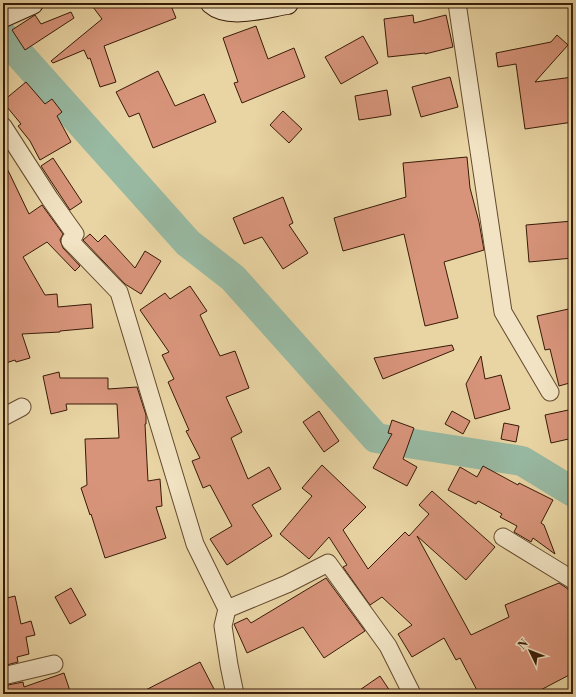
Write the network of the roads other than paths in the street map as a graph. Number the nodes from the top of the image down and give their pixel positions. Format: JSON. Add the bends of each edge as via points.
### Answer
{"nodes":[{"id":1,"x":212,"y":3,"type":"edge"},
{"id":2,"x":288,"y":3,"type":"edge"},
{"id":3,"x":457,"y":3,"type":"edge"},
{"id":4,"x":3,"y":126,"type":"edge"},
{"id":5,"x":550,"y":392,"type":"dead end"},
{"id":6,"x":22,"y":407,"type":"dead end"},
{"id":7,"x":3,"y":417,"type":"edge"},
{"id":8,"x":503,"y":537,"type":"dead end"},
{"id":9,"x":573,"y":580,"type":"edge"},
{"id":10,"x":227,"y":609,"type":"junction"},
{"id":11,"x":54,"y":664,"type":"dead end"},
{"id":12,"x":3,"y":676,"type":"edge"},
{"id":13,"x":235,"y":694,"type":"edge"},
{"id":14,"x":412,"y":694,"type":"edge"}],
"edges":[{"from":1,"to":2,"type":"street","via":[[235,11]]},
{"from":3,"to":5,"type":"street","via":[[503,312]]},
{"from":4,"to":10,"type":"street","via":[[75,234],[70,241],[119,292],[195,544]]},
{"from":6,"to":7,"type":"street"},
{"from":8,"to":9,"type":"street"},
{"from":10,"to":13,"type":"street","via":[[222,626]]},
{"from":10,"to":14,"type":"street","via":[[287,584],[328,563],[388,646]]},
{"from":11,"to":12,"type":"street"}]}
